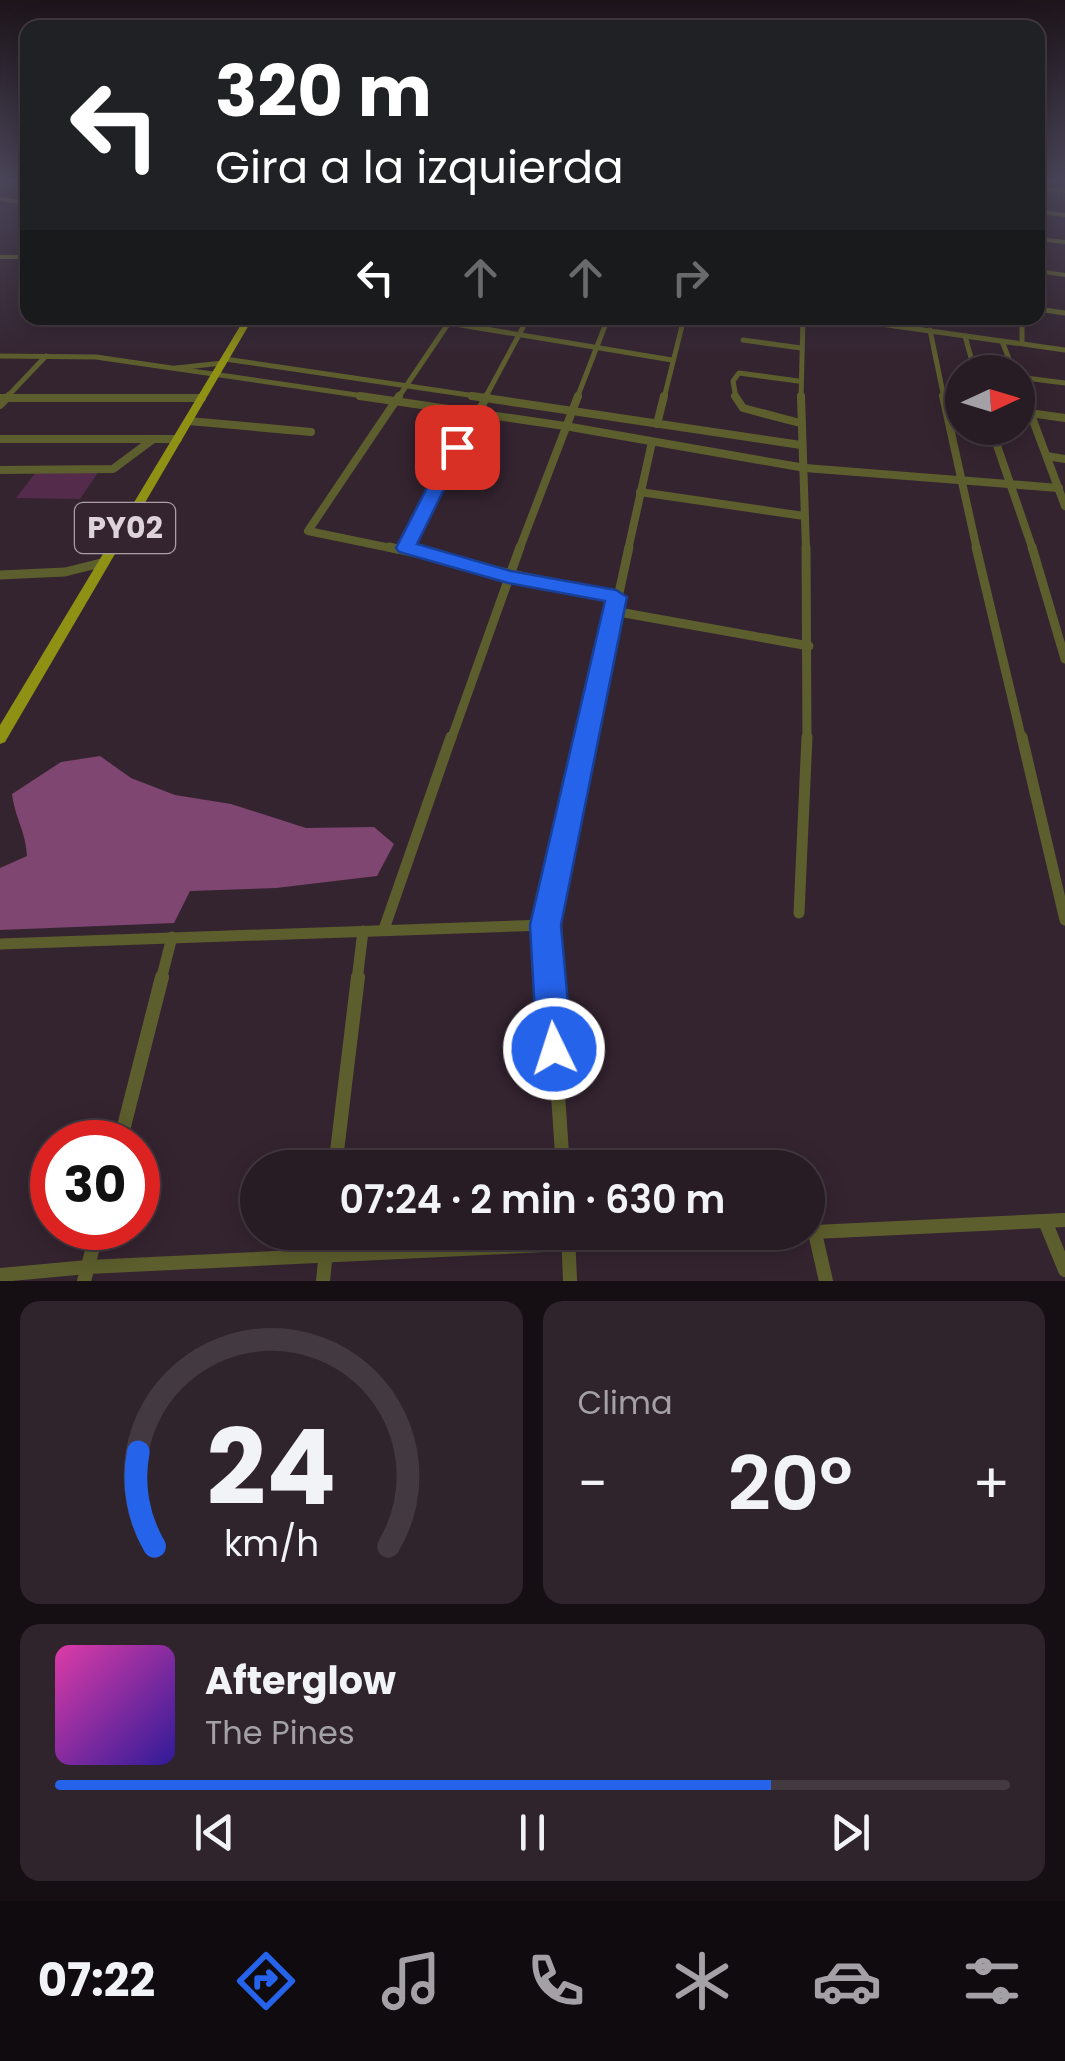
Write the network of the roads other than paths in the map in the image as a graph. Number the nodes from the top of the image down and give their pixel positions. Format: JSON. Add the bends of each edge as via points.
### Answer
{"nodes":[{"id":1,"x":245,"y":325,"type":"edge"},
{"id":2,"x":447,"y":325,"type":"edge"},
{"id":3,"x":474,"y":325,"type":"edge"},
{"id":4,"x":524,"y":325,"type":"edge"},
{"id":5,"x":605,"y":325,"type":"edge"},
{"id":6,"x":682,"y":325,"type":"edge"},
{"id":7,"x":802,"y":325,"type":"edge"},
{"id":8,"x":892,"y":325,"type":"edge"},
{"id":9,"x":947,"y":325,"type":"edge"},
{"id":10,"x":1022,"y":325,"type":"edge"},
{"id":11,"x":930,"y":330,"type":"junction"},
{"id":12,"x":945,"y":333,"type":"junction"},
{"id":13,"x":518,"y":334,"type":"junction"},
{"id":14,"x":965,"y":336,"type":"junction"},
{"id":15,"x":743,"y":340,"type":"dead end"},
{"id":16,"x":1002,"y":340,"type":"junction"},
{"id":17,"x":1022,"y":343,"type":"junction"},
{"id":18,"x":595,"y":346,"type":"junction"},
{"id":19,"x":800,"y":348,"type":"junction"},
{"id":20,"x":1065,"y":350,"type":"edge"},
{"id":21,"x":970,"y":355,"type":"edge"},
{"id":22,"x":1008,"y":355,"type":"edge"},
{"id":23,"x":0,"y":356,"type":"edge"},
{"id":24,"x":46,"y":356,"type":"junction"},
{"id":25,"x":672,"y":360,"type":"junction"},
{"id":26,"x":222,"y":366,"type":"junction"},
{"id":27,"x":167,"y":368,"type":"junction"},
{"id":28,"x":1035,"y":379,"type":"edge"},
{"id":29,"x":798,"y":381,"type":"junction"},
{"id":30,"x":1065,"y":383,"type":"edge"},
{"id":31,"x":404,"y":386,"type":"junction"},
{"id":32,"x":202,"y":398,"type":"junction"},
{"id":33,"x":483,"y":398,"type":"junction"},
{"id":34,"x":2,"y":400,"type":"edge"},
{"id":35,"x":396,"y":401,"type":"junction"},
{"id":36,"x":572,"y":411,"type":"junction"},
{"id":37,"x":474,"y":413,"type":"junction"},
{"id":38,"x":1035,"y":414,"type":"edge"},
{"id":39,"x":1065,"y":418,"type":"edge"},
{"id":40,"x":189,"y":420,"type":"junction"},
{"id":41,"x":800,"y":423,"type":"junction"},
{"id":42,"x":657,"y":424,"type":"junction"},
{"id":43,"x":565,"y":426,"type":"junction"},
{"id":44,"x":1035,"y":426,"type":"edge"},
{"id":45,"x":311,"y":432,"type":"dead end"},
{"id":46,"x":0,"y":438,"type":"edge"},
{"id":47,"x":154,"y":439,"type":"junction"},
{"id":48,"x":178,"y":439,"type":"junction"},
{"id":49,"x":652,"y":442,"type":"junction"},
{"id":50,"x":801,"y":445,"type":"junction"},
{"id":51,"x":996,"y":445,"type":"edge"},
{"id":52,"x":1047,"y":456,"type":"junction"},
{"id":53,"x":1065,"y":459,"type":"edge"},
{"id":54,"x":805,"y":468,"type":"junction"},
{"id":55,"x":0,"y":470,"type":"edge"},
{"id":56,"x":960,"y":479,"type":"junction"},
{"id":57,"x":1010,"y":485,"type":"junction"},
{"id":58,"x":1058,"y":488,"type":"junction"},
{"id":59,"x":640,"y":492,"type":"junction"},
{"id":60,"x":1065,"y":506,"type":"edge"},
{"id":61,"x":804,"y":516,"type":"junction"},
{"id":62,"x":406,"y":548,"type":"junction"},
{"id":63,"x":104,"y":562,"type":"junction"},
{"id":64,"x":0,"y":575,"type":"edge"},
{"id":65,"x":508,"y":577,"type":"junction"},
{"id":66,"x":616,"y":597,"type":"junction"},
{"id":67,"x":613,"y":611,"type":"junction"},
{"id":68,"x":1062,"y":639,"type":"edge"},
{"id":69,"x":809,"y":646,"type":"junction"},
{"id":70,"x":1065,"y":659,"type":"edge"},
{"id":71,"x":0,"y":738,"type":"edge"},
{"id":72,"x":799,"y":914,"type":"dead end"},
{"id":73,"x":1065,"y":920,"type":"edge"},
{"id":74,"x":546,"y":925,"type":"junction"},
{"id":75,"x":384,"y":928,"type":"junction"},
{"id":76,"x":363,"y":931,"type":"junction"},
{"id":77,"x":172,"y":937,"type":"junction"},
{"id":78,"x":0,"y":944,"type":"edge"},
{"id":79,"x":126,"y":1120,"type":"edge"},
{"id":80,"x":337,"y":1150,"type":"edge"},
{"id":81,"x":563,"y":1150,"type":"edge"},
{"id":82,"x":1065,"y":1220,"type":"edge"},
{"id":83,"x":1045,"y":1221,"type":"junction"},
{"id":84,"x":825,"y":1232,"type":"edge"},
{"id":85,"x":326,"y":1250,"type":"edge"},
{"id":86,"x":420,"y":1250,"type":"edge"},
{"id":87,"x":569,"y":1250,"type":"edge"},
{"id":88,"x":819,"y":1250,"type":"edge"},
{"id":89,"x":325,"y":1257,"type":"junction"},
{"id":90,"x":1065,"y":1270,"type":"edge"},
{"id":91,"x":86,"y":1274,"type":"edge"},
{"id":92,"x":0,"y":1275,"type":"edge"},
{"id":93,"x":322,"y":1281,"type":"edge"},
{"id":94,"x":570,"y":1281,"type":"edge"},
{"id":95,"x":826,"y":1281,"type":"edge"}],
"edges":[{"from":1,"to":26,"type":"main road","number":"PY02"},
{"from":2,"to":31,"type":"street"},
{"from":3,"to":13,"type":"street"},
{"from":4,"to":13,"type":"street"},
{"from":5,"to":18,"type":"street"},
{"from":6,"to":25,"type":"street"},
{"from":7,"to":19,"type":"street"},
{"from":8,"to":11,"type":"street"},
{"from":9,"to":12,"type":"street"},
{"from":10,"to":17,"type":"street"},
{"from":11,"to":12,"type":"street"},
{"from":11,"to":56,"type":"street"},
{"from":12,"to":14,"type":"street"},
{"from":13,"to":18,"type":"street"},
{"from":13,"to":33,"type":"street"},
{"from":14,"to":16,"type":"street"},
{"from":14,"to":21,"type":"street"},
{"from":15,"to":19,"type":"street"},
{"from":16,"to":17,"type":"street"},
{"from":16,"to":22,"type":"street"},
{"from":17,"to":20,"type":"street"},
{"from":18,"to":25,"type":"street"},
{"from":18,"to":36,"type":"street"},
{"from":19,"to":29,"type":"street"},
{"from":23,"to":24,"type":"street"},
{"from":24,"to":27,"type":"street"},
{"from":24,"to":34,"type":"street"},
{"from":25,"to":42,"type":"street"},
{"from":26,"to":27,"type":"street"},
{"from":26,"to":27,"type":"street"},
{"from":26,"to":31,"type":"street"},
{"from":26,"to":32,"type":"main road","number":"PY02"},
{"from":26,"to":35,"type":"street"},
{"from":28,"to":30,"type":"street"},
{"from":29,"to":41,"type":"street"},
{"from":29,"to":41,"type":"street","via":[[739,373],[733,380],[742,408]]},
{"from":31,"to":33,"type":"street"},
{"from":31,"to":35,"type":"street"},
{"from":32,"to":34,"type":"street"},
{"from":32,"to":40,"type":"main road","number":"PY02"},
{"from":33,"to":36,"type":"street"},
{"from":33,"to":37,"type":"street"},
{"from":35,"to":37,"type":"street"},
{"from":35,"to":62,"type":"street","via":[[308,530]]},
{"from":36,"to":42,"type":"street"},
{"from":36,"to":43,"type":"street"},
{"from":37,"to":43,"type":"street"},
{"from":37,"to":62,"type":"street"},
{"from":38,"to":39,"type":"street"},
{"from":40,"to":45,"type":"street"},
{"from":40,"to":48,"type":"main road","number":"PY02"},
{"from":41,"to":50,"type":"street"},
{"from":42,"to":50,"type":"street"},
{"from":43,"to":49,"type":"street"},
{"from":43,"to":65,"type":"street"},
{"from":44,"to":52,"type":"street"},
{"from":46,"to":47,"type":"street"},
{"from":47,"to":48,"type":"street"},
{"from":47,"to":55,"type":"street","via":[[113,469]]},
{"from":48,"to":63,"type":"main road","number":"PY02"},
{"from":49,"to":54,"type":"street"},
{"from":49,"to":59,"type":"street"},
{"from":50,"to":54,"type":"street"},
{"from":51,"to":57,"type":"street"},
{"from":52,"to":53,"type":"street"},
{"from":52,"to":58,"type":"street"},
{"from":54,"to":56,"type":"street"},
{"from":54,"to":61,"type":"street"},
{"from":56,"to":57,"type":"street"},
{"from":56,"to":73,"type":"street"},
{"from":57,"to":58,"type":"street"},
{"from":57,"to":68,"type":"street"},
{"from":58,"to":60,"type":"street"},
{"from":59,"to":61,"type":"street"},
{"from":59,"to":66,"type":"street"},
{"from":61,"to":69,"type":"street"},
{"from":62,"to":65,"type":"street"},
{"from":63,"to":64,"type":"street","via":[[65,572]]},
{"from":63,"to":71,"type":"main road","number":"PY02"},
{"from":65,"to":66,"type":"street"},
{"from":65,"to":75,"type":"street"},
{"from":66,"to":67,"type":"street"},
{"from":67,"to":69,"type":"street"},
{"from":67,"to":74,"type":"street"},
{"from":68,"to":70,"type":"street"},
{"from":69,"to":72,"type":"street"},
{"from":74,"to":75,"type":"street"},
{"from":74,"to":81,"type":"street"},
{"from":75,"to":76,"type":"street"},
{"from":76,"to":77,"type":"street"},
{"from":76,"to":80,"type":"street"},
{"from":77,"to":78,"type":"street"},
{"from":77,"to":79,"type":"street"},
{"from":82,"to":83,"type":"street"},
{"from":83,"to":84,"type":"street"},
{"from":83,"to":90,"type":"street"},
{"from":85,"to":89,"type":"street"},
{"from":86,"to":89,"type":"street"},
{"from":87,"to":94,"type":"street"},
{"from":88,"to":95,"type":"street"},
{"from":89,"to":91,"type":"street"},
{"from":89,"to":93,"type":"street"},
{"from":91,"to":92,"type":"street"}]}
